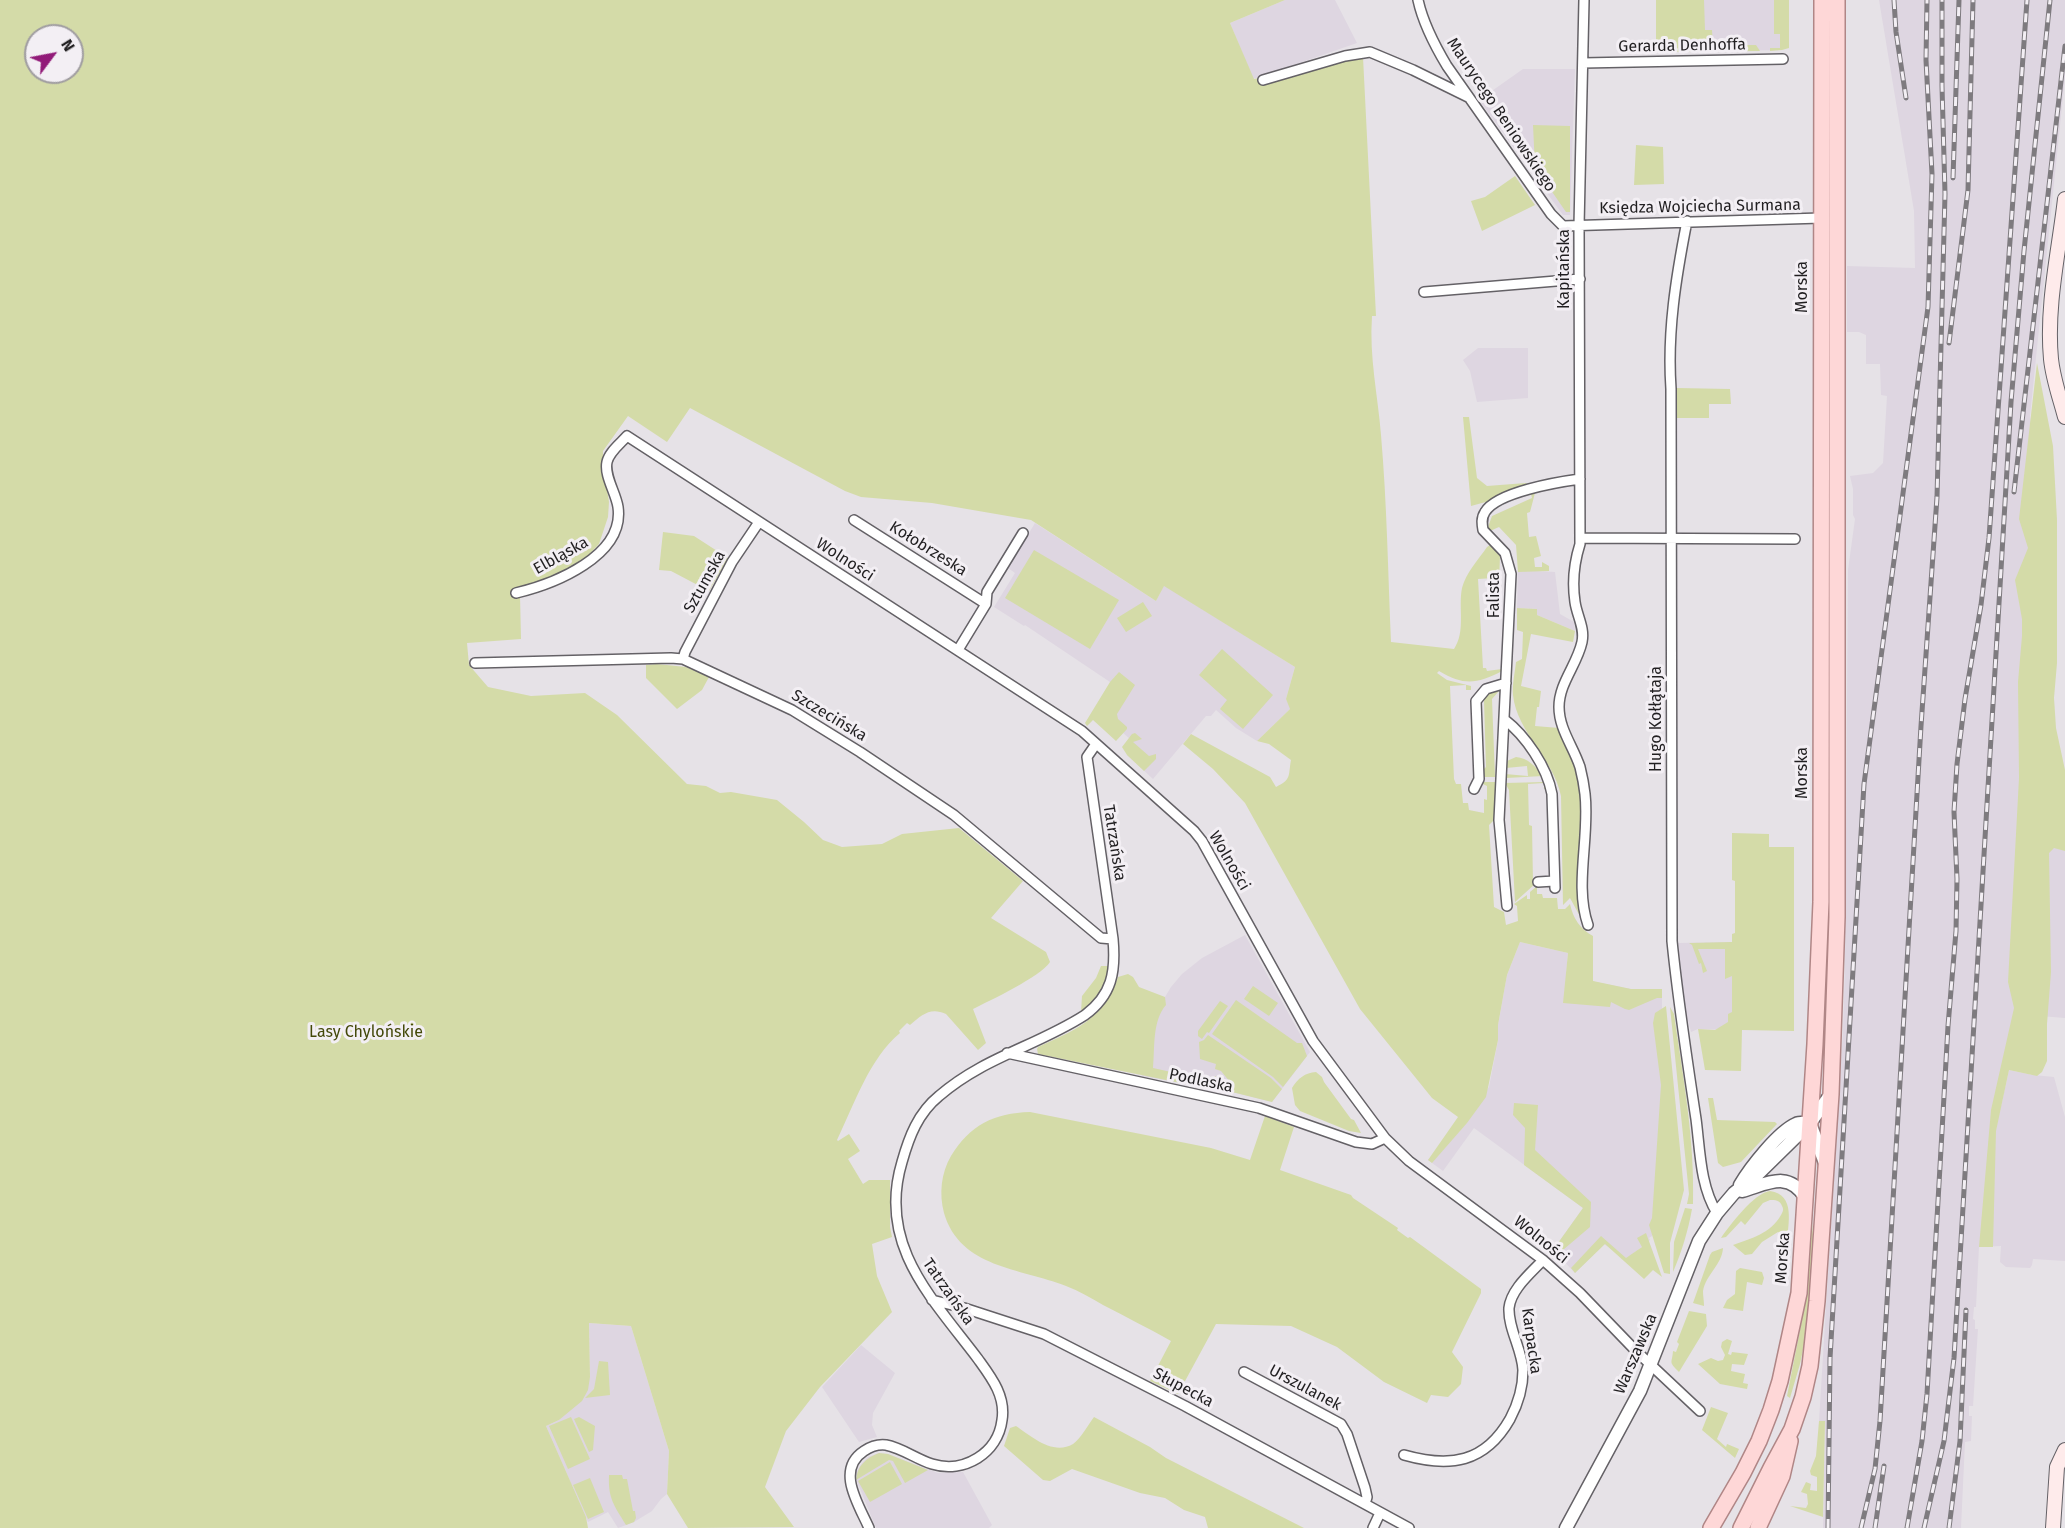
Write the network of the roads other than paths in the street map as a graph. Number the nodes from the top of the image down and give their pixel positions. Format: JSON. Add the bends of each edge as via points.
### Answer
{"nodes":[{"id":1,"x":1418,"y":0,"type":"edge"},
{"id":2,"x":1584,"y":0,"type":"edge"},
{"id":3,"x":1822,"y":0,"type":"edge"},
{"id":4,"x":1837,"y":0,"type":"edge"},
{"id":5,"x":1783,"y":59,"type":"dead end"},
{"id":6,"x":1582,"y":63,"type":"junction"},
{"id":7,"x":1263,"y":80,"type":"dead end"},
{"id":8,"x":1468,"y":97,"type":"junction"},
{"id":9,"x":2065,"y":199,"type":"edge"},
{"id":10,"x":1821,"y":218,"type":"junction"},
{"id":11,"x":1687,"y":221,"type":"junction"},
{"id":12,"x":1579,"y":226,"type":"junction"},
{"id":13,"x":1580,"y":279,"type":"junction"},
{"id":14,"x":1424,"y":292,"type":"dead end"},
{"id":15,"x":2065,"y":417,"type":"edge"},
{"id":16,"x":627,"y":436,"type":"joint"},
{"id":17,"x":1580,"y":479,"type":"junction"},
{"id":18,"x":854,"y":520,"type":"dead end"},
{"id":19,"x":759,"y":522,"type":"junction"},
{"id":20,"x":1023,"y":533,"type":"dead end"},
{"id":21,"x":1580,"y":538,"type":"junction"},
{"id":22,"x":1671,"y":538,"type":"junction"},
{"id":23,"x":1795,"y":538,"type":"dead end"},
{"id":24,"x":516,"y":593,"type":"dead end"},
{"id":25,"x":986,"y":604,"type":"junction"},
{"id":26,"x":957,"y":650,"type":"junction"},
{"id":27,"x":683,"y":659,"type":"junction"},
{"id":28,"x":476,"y":663,"type":"dead end"},
{"id":29,"x":1506,"y":683,"type":"junction"},
{"id":30,"x":1504,"y":719,"type":"junction"},
{"id":31,"x":1096,"y":744,"type":"junction"},
{"id":32,"x":1474,"y":789,"type":"dead end"},
{"id":33,"x":1538,"y":882,"type":"dead end"},
{"id":34,"x":1507,"y":906,"type":"dead end"},
{"id":35,"x":1588,"y":926,"type":"dead end"},
{"id":36,"x":1113,"y":939,"type":"junction"},
{"id":37,"x":1006,"y":1053,"type":"junction"},
{"id":38,"x":1831,"y":1094,"type":"junction"},
{"id":39,"x":1810,"y":1123,"type":"junction"},
{"id":40,"x":1385,"y":1138,"type":"junction"},
{"id":41,"x":1826,"y":1164,"type":"junction"},
{"id":42,"x":1734,"y":1193,"type":"junction"},
{"id":43,"x":1806,"y":1197,"type":"junction"},
{"id":44,"x":1717,"y":1213,"type":"junction"},
{"id":45,"x":1543,"y":1260,"type":"junction"},
{"id":46,"x":932,"y":1300,"type":"junction"},
{"id":47,"x":1651,"y":1363,"type":"junction"},
{"id":48,"x":1244,"y":1372,"type":"dead end"},
{"id":49,"x":1700,"y":1411,"type":"dead end"},
{"id":50,"x":1792,"y":1429,"type":"junction"},
{"id":51,"x":2065,"y":1450,"type":"edge"},
{"id":52,"x":1404,"y":1455,"type":"dead end"},
{"id":53,"x":1743,"y":1473,"type":"junction"},
{"id":54,"x":1365,"y":1504,"type":"junction"},
{"id":55,"x":1380,"y":1512,"type":"junction"},
{"id":56,"x":869,"y":1528,"type":"edge"},
{"id":57,"x":1373,"y":1528,"type":"edge"},
{"id":58,"x":1409,"y":1528,"type":"edge"},
{"id":59,"x":1566,"y":1528,"type":"edge"},
{"id":60,"x":1711,"y":1528,"type":"edge"},
{"id":61,"x":1724,"y":1528,"type":"edge"},
{"id":62,"x":1741,"y":1528,"type":"edge"},
{"id":63,"x":1758,"y":1528,"type":"edge"},
{"id":64,"x":2053,"y":1528,"type":"edge"}],
"edges":[{"from":1,"to":8,"type":"street","name":"Maurycego Beniowskiego","via":[[1437,50]]},
{"from":2,"to":6,"type":"street","name":"Kapitańska"},
{"from":3,"to":10,"type":"main road","name":"Morska"},
{"from":4,"to":38,"type":"main road","name":"Morska","via":[[1837,917]]},
{"from":5,"to":6,"type":"street","name":"Gerarda Denhoffa"},
{"from":6,"to":12,"type":"street","name":"Kapitańska"},
{"from":7,"to":8,"type":"street","via":[[1370,52]]},
{"from":8,"to":12,"type":"street","name":"Maurycego Beniowskiego","via":[[1555,219],[1563,226]]},
{"from":9,"to":15,"type":"main road","via":[[2050,334],[2054,377]]},
{"from":10,"to":11,"type":"street","name":"Księdza Wojciecha Surmana"},
{"from":10,"to":39,"type":"main road","name":"Morska","via":[[1821,856]]},
{"from":11,"to":12,"type":"street","name":"Księdza Wojciecha Surmana"},
{"from":11,"to":22,"type":"street","name":"Hugo Kołłątaja","via":[[1670,333]]},
{"from":12,"to":13,"type":"street","name":"Kapitańska"},
{"from":13,"to":14,"type":"street"},
{"from":13,"to":17,"type":"street","name":"Kapitańska"},
{"from":16,"to":19,"type":"street","name":"Wolności"},
{"from":16,"to":24,"type":"street","name":"Elbląska","via":[[609,456],[607,464],[618,520],[603,550],[554,580]]},
{"from":17,"to":21,"type":"street","name":"Kapitańska"},
{"from":17,"to":29,"type":"street","name":"Falista","via":[[1547,484],[1512,496],[1491,505],[1483,516],[1483,530],[1505,553],[1510,568]]},
{"from":18,"to":25,"type":"street","name":"Kołobrzeska"},
{"from":19,"to":26,"type":"street","name":"Wolności"},
{"from":19,"to":27,"type":"street","name":"Sztumska","via":[[732,562]]},
{"from":20,"to":25,"type":"street","via":[[987,592]]},
{"from":21,"to":22,"type":"street"},
{"from":21,"to":35,"type":"street","name":"Kapitańska","via":[[1574,579],[1582,642],[1559,705],[1564,731],[1580,766],[1585,795],[1581,889]]},
{"from":22,"to":23,"type":"street"},
{"from":22,"to":44,"type":"street","name":"Hugo Kołłątaja","via":[[1672,941],[1702,1164],[1708,1194]]},
{"from":25,"to":26,"type":"street"},
{"from":26,"to":31,"type":"street","name":"Wolności"},
{"from":27,"to":28,"type":"street","name":"Szczecińska"},
{"from":27,"to":36,"type":"street","name":"Szczecińska","via":[[787,707],[854,748],[954,815],[1101,938]]},
{"from":29,"to":30,"type":"street","name":"Falista"},
{"from":29,"to":32,"type":"street","via":[[1486,689],[1476,701],[1479,779]]},
{"from":30,"to":33,"type":"street","via":[[1516,728],[1549,779],[1555,885]]},
{"from":30,"to":34,"type":"street","name":"Falista","via":[[1499,820]]},
{"from":31,"to":36,"type":"street","name":"Tatrzańska","via":[[1087,757],[1087,765]]},
{"from":31,"to":40,"type":"street","name":"Wolności","via":[[1202,841],[1313,1041]]},
{"from":36,"to":37,"type":"street","name":"Tatrzańska","via":[[1113,976],[1098,1004],[1075,1022]]},
{"from":37,"to":40,"type":"street","name":"Podlaska","via":[[1259,1108],[1356,1142],[1372,1144]]},
{"from":37,"to":46,"type":"street","name":"Tatrzańska","via":[[932,1102],[905,1151],[898,1176],[896,1220],[912,1269]]},
{"from":38,"to":39,"type":"street","name":"Warszawska"},
{"from":38,"to":41,"type":"main road","name":"Morska"},
{"from":39,"to":41,"type":"street"},
{"from":39,"to":42,"type":"street","name":"Warszawska","via":[[1758,1175]]},
{"from":39,"to":43,"type":"main road","name":"Morska"},
{"from":40,"to":45,"type":"street","name":"Wolności","via":[[1409,1161]]},
{"from":41,"to":50,"type":"main road","name":"Morska","via":[[1813,1341],[1803,1397]]},
{"from":42,"to":43,"type":"street","via":[[1782,1181],[1791,1183]]},
{"from":42,"to":44,"type":"street","name":"Warszawska"},
{"from":43,"to":53,"type":"main road","name":"Morska","via":[[1799,1293],[1786,1352],[1771,1410]]},
{"from":44,"to":47,"type":"street","name":"Warszawska","via":[[1699,1241]]},
{"from":45,"to":47,"type":"street","name":"Wolności"},
{"from":45,"to":52,"type":"street","name":"Karpacka","via":[[1515,1292],[1509,1306],[1522,1359],[1522,1379],[1516,1406],[1501,1434],[1478,1453],[1455,1461]]},
{"from":46,"to":54,"type":"street","name":"Słupecka","via":[[1052,1337]]},
{"from":46,"to":56,"type":"street","name":"Tatrzańska","via":[[997,1389],[1002,1405],[998,1439],[980,1458],[960,1466],[932,1464],[883,1445],[860,1454],[849,1478]]},
{"from":47,"to":49,"type":"street","name":"Wolności"},
{"from":47,"to":59,"type":"street","name":"Warszawska","via":[[1640,1391]]},
{"from":48,"to":54,"type":"street","name":"Urszulanek","via":[[1341,1424],[1365,1488]]},
{"from":50,"to":62,"type":"main road","name":"Morska"},
{"from":50,"to":63,"type":"main road","via":[[1782,1476]]},
{"from":51,"to":64,"type":"main road","via":[[2057,1467]]},
{"from":53,"to":60,"type":"main road","name":"Morska"},
{"from":53,"to":61,"type":"main road"},
{"from":54,"to":55,"type":"street","name":"Słupecka"},
{"from":55,"to":57,"type":"street"},
{"from":55,"to":58,"type":"street","name":"Słupecka"}]}
